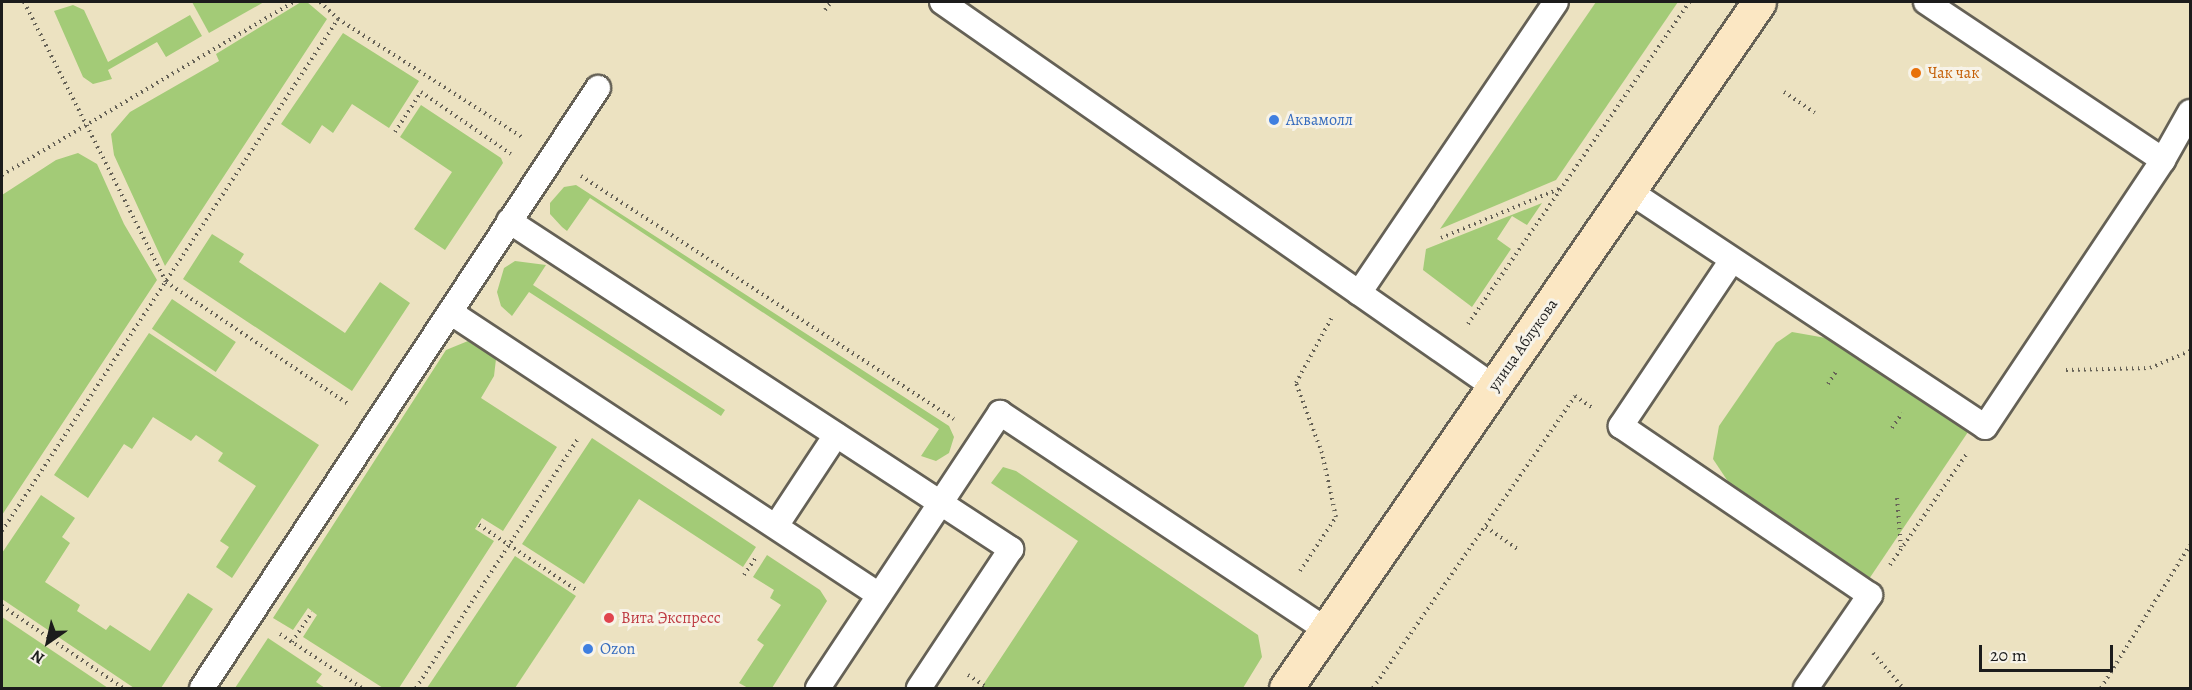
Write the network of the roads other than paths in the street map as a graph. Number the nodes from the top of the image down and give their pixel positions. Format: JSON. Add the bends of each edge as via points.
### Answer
{"nodes":[{"id":1,"x":942,"y":2,"type":"edge"},
{"id":2,"x":1556,"y":2,"type":"edge"},
{"id":3,"x":1760,"y":2,"type":"edge"},
{"id":4,"x":1926,"y":2,"type":"edge"},
{"id":5,"x":598,"y":88,"type":"dead end"},
{"id":6,"x":2190,"y":112,"type":"edge"},
{"id":7,"x":2163,"y":160,"type":"junction"},
{"id":8,"x":1629,"y":191,"type":"junction"},
{"id":9,"x":509,"y":221,"type":"junction"},
{"id":10,"x":1731,"y":260,"type":"junction"},
{"id":11,"x":1354,"y":290,"type":"junction"},
{"id":12,"x":450,"y":312,"type":"junction"},
{"id":13,"x":1494,"y":387,"type":"junction"},
{"id":14,"x":836,"y":435,"type":"junction"},
{"id":15,"x":941,"y":503,"type":"junction"},
{"id":16,"x":776,"y":526,"type":"junction"},
{"id":17,"x":879,"y":595,"type":"junction"},
{"id":18,"x":1326,"y":630,"type":"junction"},
{"id":19,"x":202,"y":688,"type":"edge"},
{"id":20,"x":818,"y":688,"type":"edge"},
{"id":21,"x":919,"y":688,"type":"edge"},
{"id":22,"x":1286,"y":688,"type":"edge"},
{"id":23,"x":1806,"y":688,"type":"edge"}],
"edges":[{"from":1,"to":11,"type":"lane"},
{"from":2,"to":11,"type":"lane","via":[[1379,264]]},
{"from":3,"to":8,"type":"street","name":"улица Аблукова"},
{"from":4,"to":7,"type":"lane"},
{"from":5,"to":9,"type":"lane"},
{"from":6,"to":7,"type":"lane"},
{"from":7,"to":10,"type":"lane","via":[[1985,427]]},
{"from":8,"to":10,"type":"lane"},
{"from":8,"to":13,"type":"street","name":"улица Аблукова"},
{"from":9,"to":12,"type":"lane"},
{"from":9,"to":14,"type":"lane"},
{"from":10,"to":23,"type":"lane","via":[[1621,426],[1870,595]]},
{"from":11,"to":13,"type":"lane"},
{"from":12,"to":16,"type":"lane"},
{"from":12,"to":19,"type":"lane"},
{"from":13,"to":18,"type":"street","name":"улица Аблукова"},
{"from":14,"to":15,"type":"lane"},
{"from":14,"to":16,"type":"lane"},
{"from":15,"to":17,"type":"lane"},
{"from":15,"to":18,"type":"lane","via":[[1000,413]]},
{"from":15,"to":21,"type":"lane","via":[[1011,549]]},
{"from":16,"to":17,"type":"lane"},
{"from":17,"to":20,"type":"lane"},
{"from":18,"to":22,"type":"street","name":"улица Аблукова"}]}
